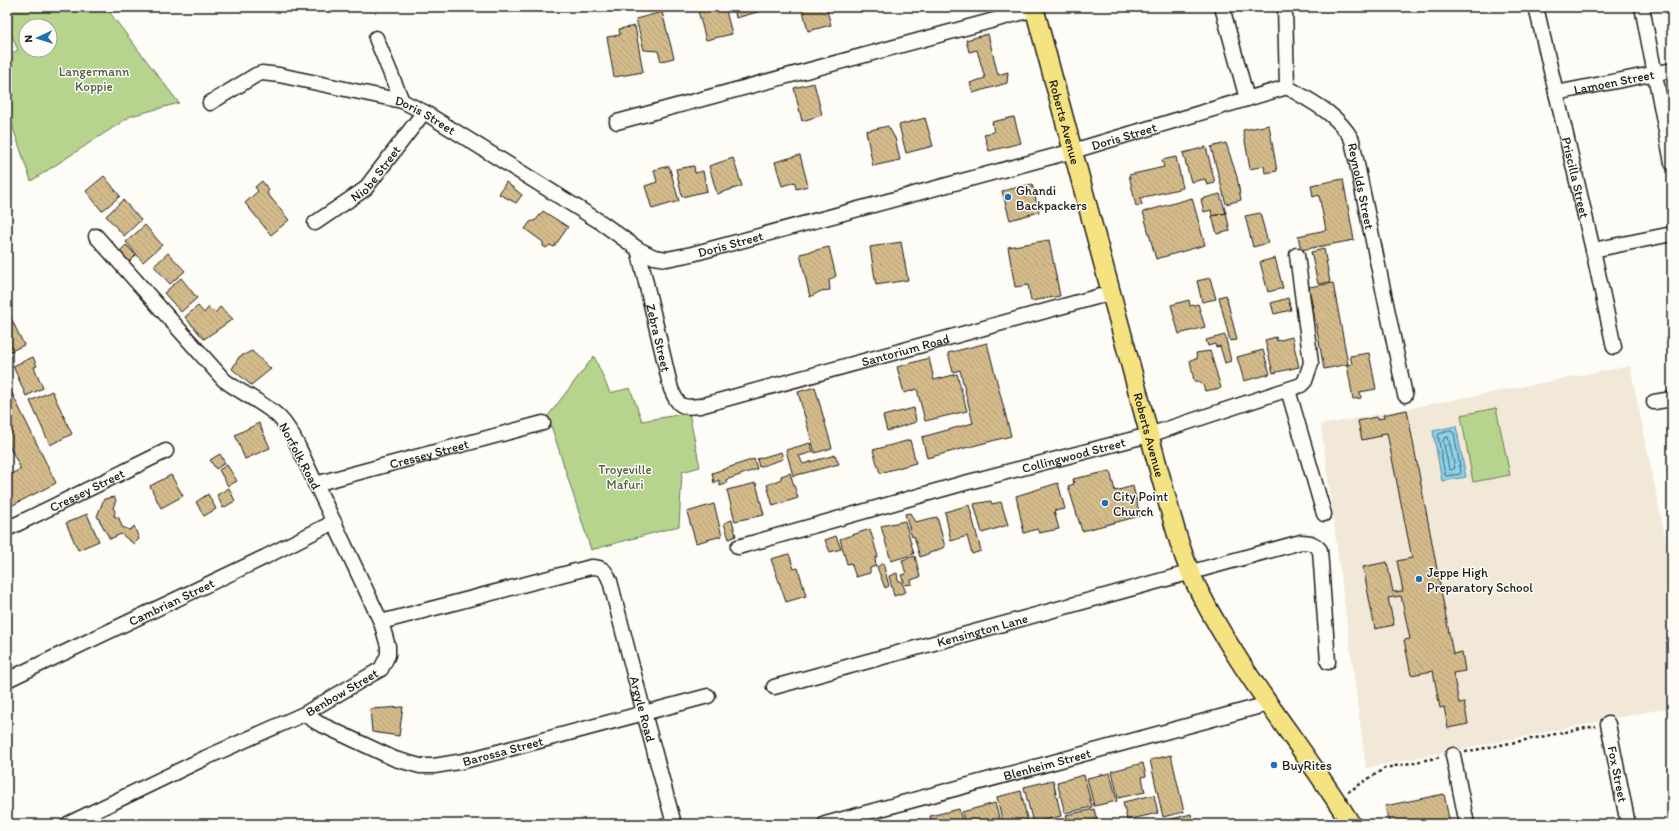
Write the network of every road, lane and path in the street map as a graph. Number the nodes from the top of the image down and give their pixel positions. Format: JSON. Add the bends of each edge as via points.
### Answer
{"nodes":[{"id":1,"x":1222,"y":7,"type":"edge"},
{"id":2,"x":1285,"y":7,"type":"edge"},
{"id":3,"x":1536,"y":7,"type":"edge"},
{"id":4,"x":1642,"y":7,"type":"edge"},
{"id":5,"x":1034,"y":8,"type":"edge"},
{"id":6,"x":376,"y":38,"type":"dead end"},
{"id":7,"x":1672,"y":70,"type":"edge"},
{"id":8,"x":1654,"y":74,"type":"junction"},
{"id":9,"x":1287,"y":87,"type":"junction"},
{"id":10,"x":1556,"y":93,"type":"junction"},
{"id":11,"x":1247,"y":99,"type":"junction"},
{"id":12,"x":402,"y":101,"type":"junction"},
{"id":13,"x":210,"y":103,"type":"dead end"},
{"id":14,"x":424,"y":112,"type":"junction"},
{"id":15,"x":617,"y":122,"type":"dead end"},
{"id":16,"x":1073,"y":151,"type":"junction"},
{"id":17,"x":1672,"y":163,"type":"edge"},
{"id":18,"x":315,"y":224,"type":"dead end"},
{"id":19,"x":1672,"y":234,"type":"edge"},
{"id":20,"x":96,"y":236,"type":"dead end"},
{"id":21,"x":638,"y":249,"type":"junction"},
{"id":22,"x":1593,"y":250,"type":"junction"},
{"id":23,"x":1297,"y":255,"type":"dead end"},
{"id":24,"x":1111,"y":293,"type":"junction"},
{"id":25,"x":1614,"y":347,"type":"dead end"},
{"id":26,"x":1288,"y":390,"type":"junction"},
{"id":27,"x":1405,"y":394,"type":"dead end"},
{"id":28,"x":1672,"y":399,"type":"edge"},
{"id":29,"x":1654,"y":402,"type":"dead end"},
{"id":30,"x":700,"y":406,"type":"joint"},
{"id":31,"x":543,"y":423,"type":"dead end"},
{"id":32,"x":1149,"y":435,"type":"junction"},
{"id":33,"x":166,"y":451,"type":"dead end"},
{"id":34,"x":315,"y":484,"type":"junction"},
{"id":35,"x":1324,"y":514,"type":"dead end"},
{"id":36,"x":334,"y":522,"type":"junction"},
{"id":37,"x":7,"y":529,"type":"edge"},
{"id":38,"x":738,"y":547,"type":"dead end"},
{"id":39,"x":1190,"y":573,"type":"junction"},
{"id":40,"x":381,"y":622,"type":"junction"},
{"id":41,"x":1328,"y":662,"type":"dead end"},
{"id":42,"x":7,"y":680,"type":"edge"},
{"id":43,"x":774,"y":687,"type":"dead end"},
{"id":44,"x":708,"y":696,"type":"dead end"},
{"id":45,"x":1268,"y":704,"type":"junction"},
{"id":46,"x":644,"y":713,"type":"junction"},
{"id":47,"x":304,"y":714,"type":"junction"},
{"id":48,"x":1608,"y":724,"type":"joint"},
{"id":49,"x":1453,"y":755,"type":"junction"},
{"id":50,"x":1336,"y":800,"type":"junction"},
{"id":51,"x":68,"y":824,"type":"edge"},
{"id":52,"x":674,"y":824,"type":"edge"},
{"id":53,"x":825,"y":824,"type":"edge"},
{"id":54,"x":1351,"y":824,"type":"edge"},
{"id":55,"x":1467,"y":824,"type":"edge"},
{"id":56,"x":1628,"y":824,"type":"edge"}],
"edges":[{"from":1,"to":11,"type":"street"},
{"from":2,"to":9,"type":"street"},
{"from":3,"to":10,"type":"street","name":"Priscilla Street"},
{"from":4,"to":8,"type":"street"},
{"from":5,"to":15,"type":"street"},
{"from":5,"to":16,"type":"main road","name":"Roberts Avenue"},
{"from":6,"to":12,"type":"street"},
{"from":7,"to":8,"type":"street","name":"Lamoen Street"},
{"from":8,"to":10,"type":"street","name":"Lamoen Street"},
{"from":8,"to":17,"type":"street"},
{"from":9,"to":11,"type":"street","name":"Doris Street"},
{"from":9,"to":27,"type":"street","name":"Reynolds Street","via":[[1331,114],[1346,129],[1352,140]]},
{"from":10,"to":22,"type":"street","name":"Priscilla Street"},
{"from":11,"to":16,"type":"street","name":"Doris Street"},
{"from":12,"to":13,"type":"street","name":"Doris Street","via":[[279,75],[262,74]]},
{"from":12,"to":14,"type":"street","name":"Doris Street"},
{"from":14,"to":18,"type":"street","name":"Niobe Street","via":[[365,189]]},
{"from":14,"to":21,"type":"street","name":"Doris Street","via":[[602,223]]},
{"from":16,"to":21,"type":"street","name":"Doris Street","via":[[692,254],[667,259],[654,257]]},
{"from":16,"to":24,"type":"main road","name":"Roberts Avenue"},
{"from":19,"to":22,"type":"street"},
{"from":20,"to":34,"type":"street","name":"Norfolk Road","via":[[224,380],[279,417],[291,434]]},
{"from":21,"to":30,"type":"street","name":"Zebra Street","via":[[671,389],[682,405]]},
{"from":22,"to":25,"type":"street","name":"Priscilla Street"},
{"from":23,"to":26,"type":"street","name":"Collingwood Street","via":[[1311,363],[1305,381]]},
{"from":24,"to":30,"type":"street","name":"Santorium Road"},
{"from":24,"to":32,"type":"main road","name":"Roberts Avenue"},
{"from":26,"to":32,"type":"street","name":"Collingwood Street"},
{"from":26,"to":35,"type":"street"},
{"from":28,"to":29,"type":"street"},
{"from":31,"to":34,"type":"street","name":"Cressey Street"},
{"from":32,"to":38,"type":"street","name":"Collingwood Street","via":[[953,486]]},
{"from":32,"to":39,"type":"main road","name":"Roberts Avenue"},
{"from":33,"to":37,"type":"street","name":"Cressey Street"},
{"from":34,"to":36,"type":"street","name":"Norfolk Road"},
{"from":36,"to":40,"type":"street","name":"Norfolk Road"},
{"from":36,"to":42,"type":"street","name":"Cambrian Street"},
{"from":39,"to":41,"type":"street","name":"Kensington Lane","via":[[1301,542],[1316,545],[1320,550]]},
{"from":39,"to":43,"type":"street","name":"Kensington Lane"},
{"from":39,"to":45,"type":"main road","name":"Roberts Avenue","via":[[1213,618]]},
{"from":40,"to":46,"type":"street","name":"Argyle Road","via":[[598,567],[605,570],[610,581]]},
{"from":40,"to":47,"type":"street","name":"Benbow Street","via":[[388,655],[381,669]]},
{"from":44,"to":46,"type":"street","name":"Barossa Street"},
{"from":45,"to":50,"type":"main road","name":"Roberts Avenue"},
{"from":45,"to":53,"type":"street","name":"Blenheim Street"},
{"from":46,"to":47,"type":"street","name":"Barossa Street","via":[[464,761],[434,766],[420,766],[395,759]]},
{"from":46,"to":52,"type":"street","name":"Argyle Road"},
{"from":47,"to":51,"type":"street","name":"Benbow Street"},
{"from":48,"to":49,"type":"path"},
{"from":48,"to":56,"type":"street","name":"Fox Street"},
{"from":49,"to":50,"type":"path","via":[[1385,768]]},
{"from":49,"to":55,"type":"street"},
{"from":50,"to":54,"type":"main road","name":"Roberts Avenue"}]}
